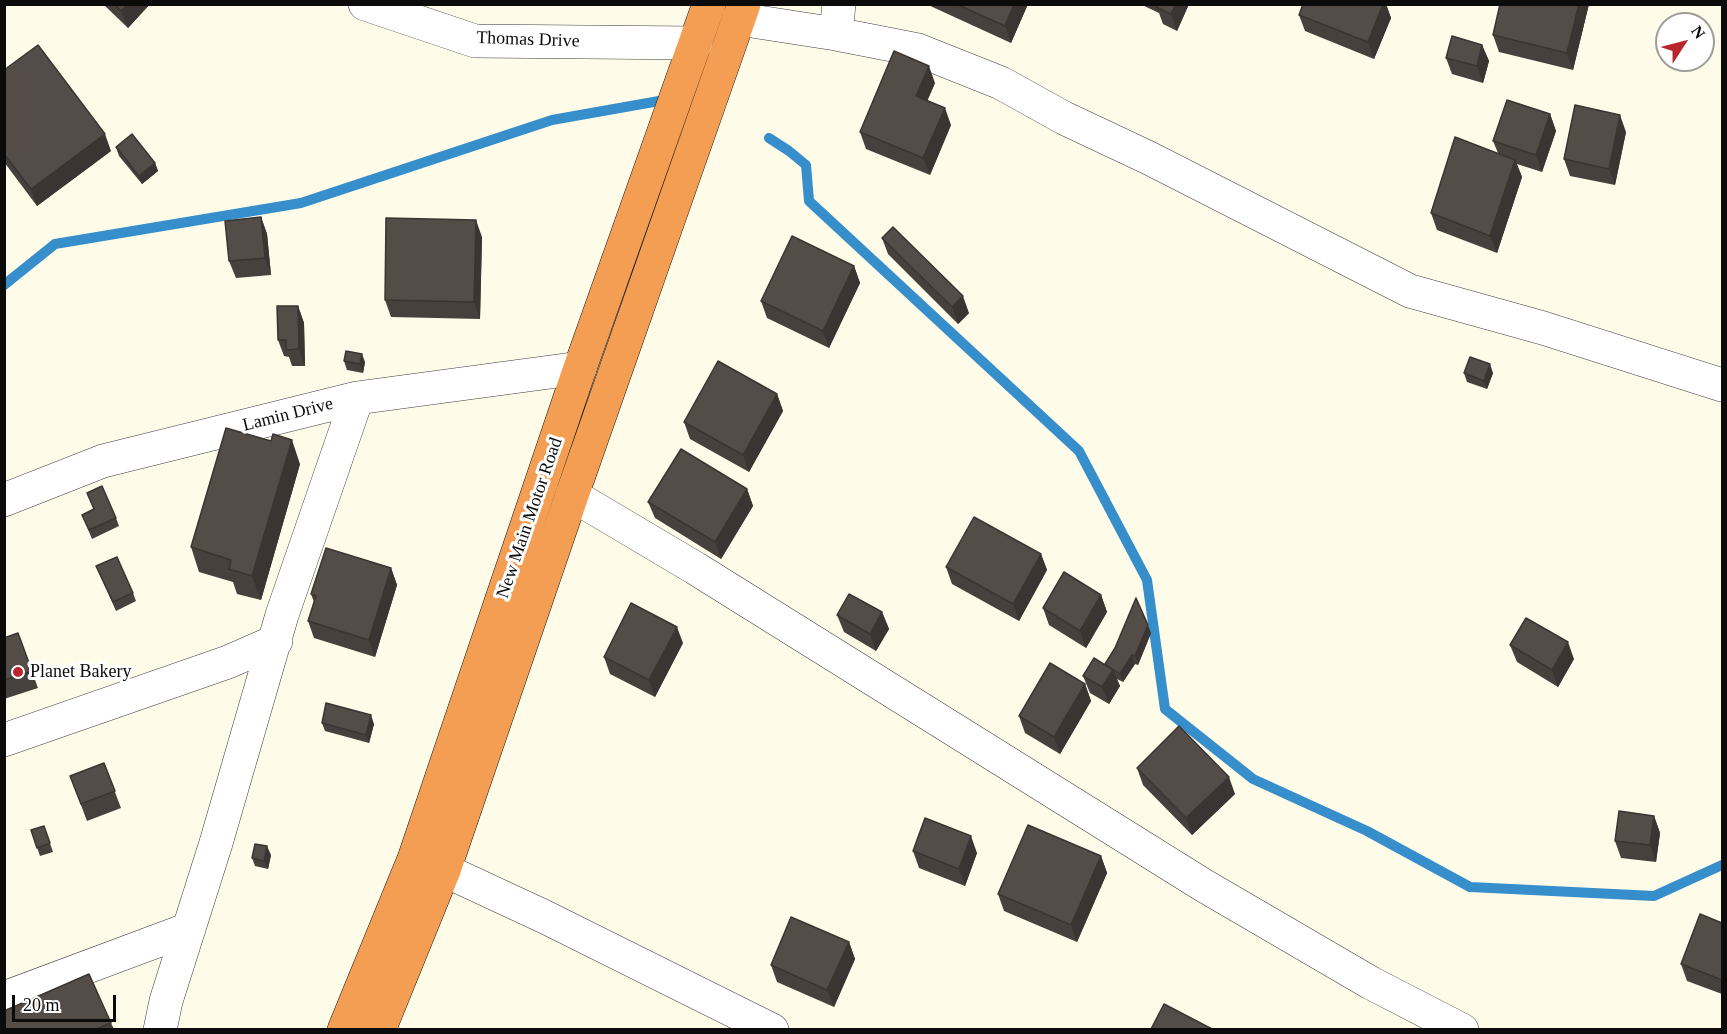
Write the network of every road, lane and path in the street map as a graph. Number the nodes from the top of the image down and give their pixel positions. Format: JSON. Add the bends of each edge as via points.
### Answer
{"nodes":[{"id":1,"x":365,"y":4,"type":"edge"},
{"id":2,"x":710,"y":4,"type":"edge"},
{"id":3,"x":742,"y":12,"type":"edge"},
{"id":4,"x":838,"y":19,"type":"edge"},
{"id":5,"x":696,"y":43,"type":"junction"},
{"id":6,"x":580,"y":368,"type":"junction"},
{"id":7,"x":1722,"y":385,"type":"edge"},
{"id":8,"x":357,"y":398,"type":"junction"},
{"id":9,"x":572,"y":495,"type":"junction"},
{"id":10,"x":4,"y":500,"type":"edge"},
{"id":11,"x":276,"y":641,"type":"junction"},
{"id":12,"x":4,"y":740,"type":"edge"},
{"id":13,"x":444,"y":870,"type":"junction"},
{"id":14,"x":189,"y":929,"type":"junction"},
{"id":15,"x":4,"y":998,"type":"edge"},
{"id":16,"x":160,"y":1029,"type":"edge"},
{"id":17,"x":344,"y":1029,"type":"edge"},
{"id":18,"x":380,"y":1029,"type":"edge"},
{"id":19,"x":772,"y":1029,"type":"edge"},
{"id":20,"x":1462,"y":1029,"type":"edge"}],
"edges":[{"from":1,"to":5,"type":"street","name":"Thomas Drive","via":[[475,41]]},
{"from":2,"to":5,"type":"highway","name":"New Main Motor Road"},
{"from":3,"to":4,"type":"street"},
{"from":3,"to":9,"type":"highway","name":"New Main Motor Road"},
{"from":4,"to":7,"type":"street","via":[[1001,83],[1410,291]]},
{"from":5,"to":6,"type":"highway","name":"New Main Motor Road"},
{"from":6,"to":8,"type":"street","name":"Lamin Drive"},
{"from":6,"to":17,"type":"highway","name":"New Main Motor Road","via":[[414,860]]},
{"from":8,"to":10,"type":"street","name":"Lamin Drive","via":[[103,461]]},
{"from":8,"to":11,"type":"street"},
{"from":9,"to":13,"type":"highway","name":"New Main Motor Road"},
{"from":9,"to":20,"type":"street","via":[[1203,885],[1371,983]]},
{"from":11,"to":12,"type":"street","via":[[228,662]]},
{"from":11,"to":14,"type":"street"},
{"from":13,"to":18,"type":"highway","name":"New Main Motor Road"},
{"from":13,"to":19,"type":"street"},
{"from":14,"to":15,"type":"street"},
{"from":14,"to":16,"type":"street"}]}
